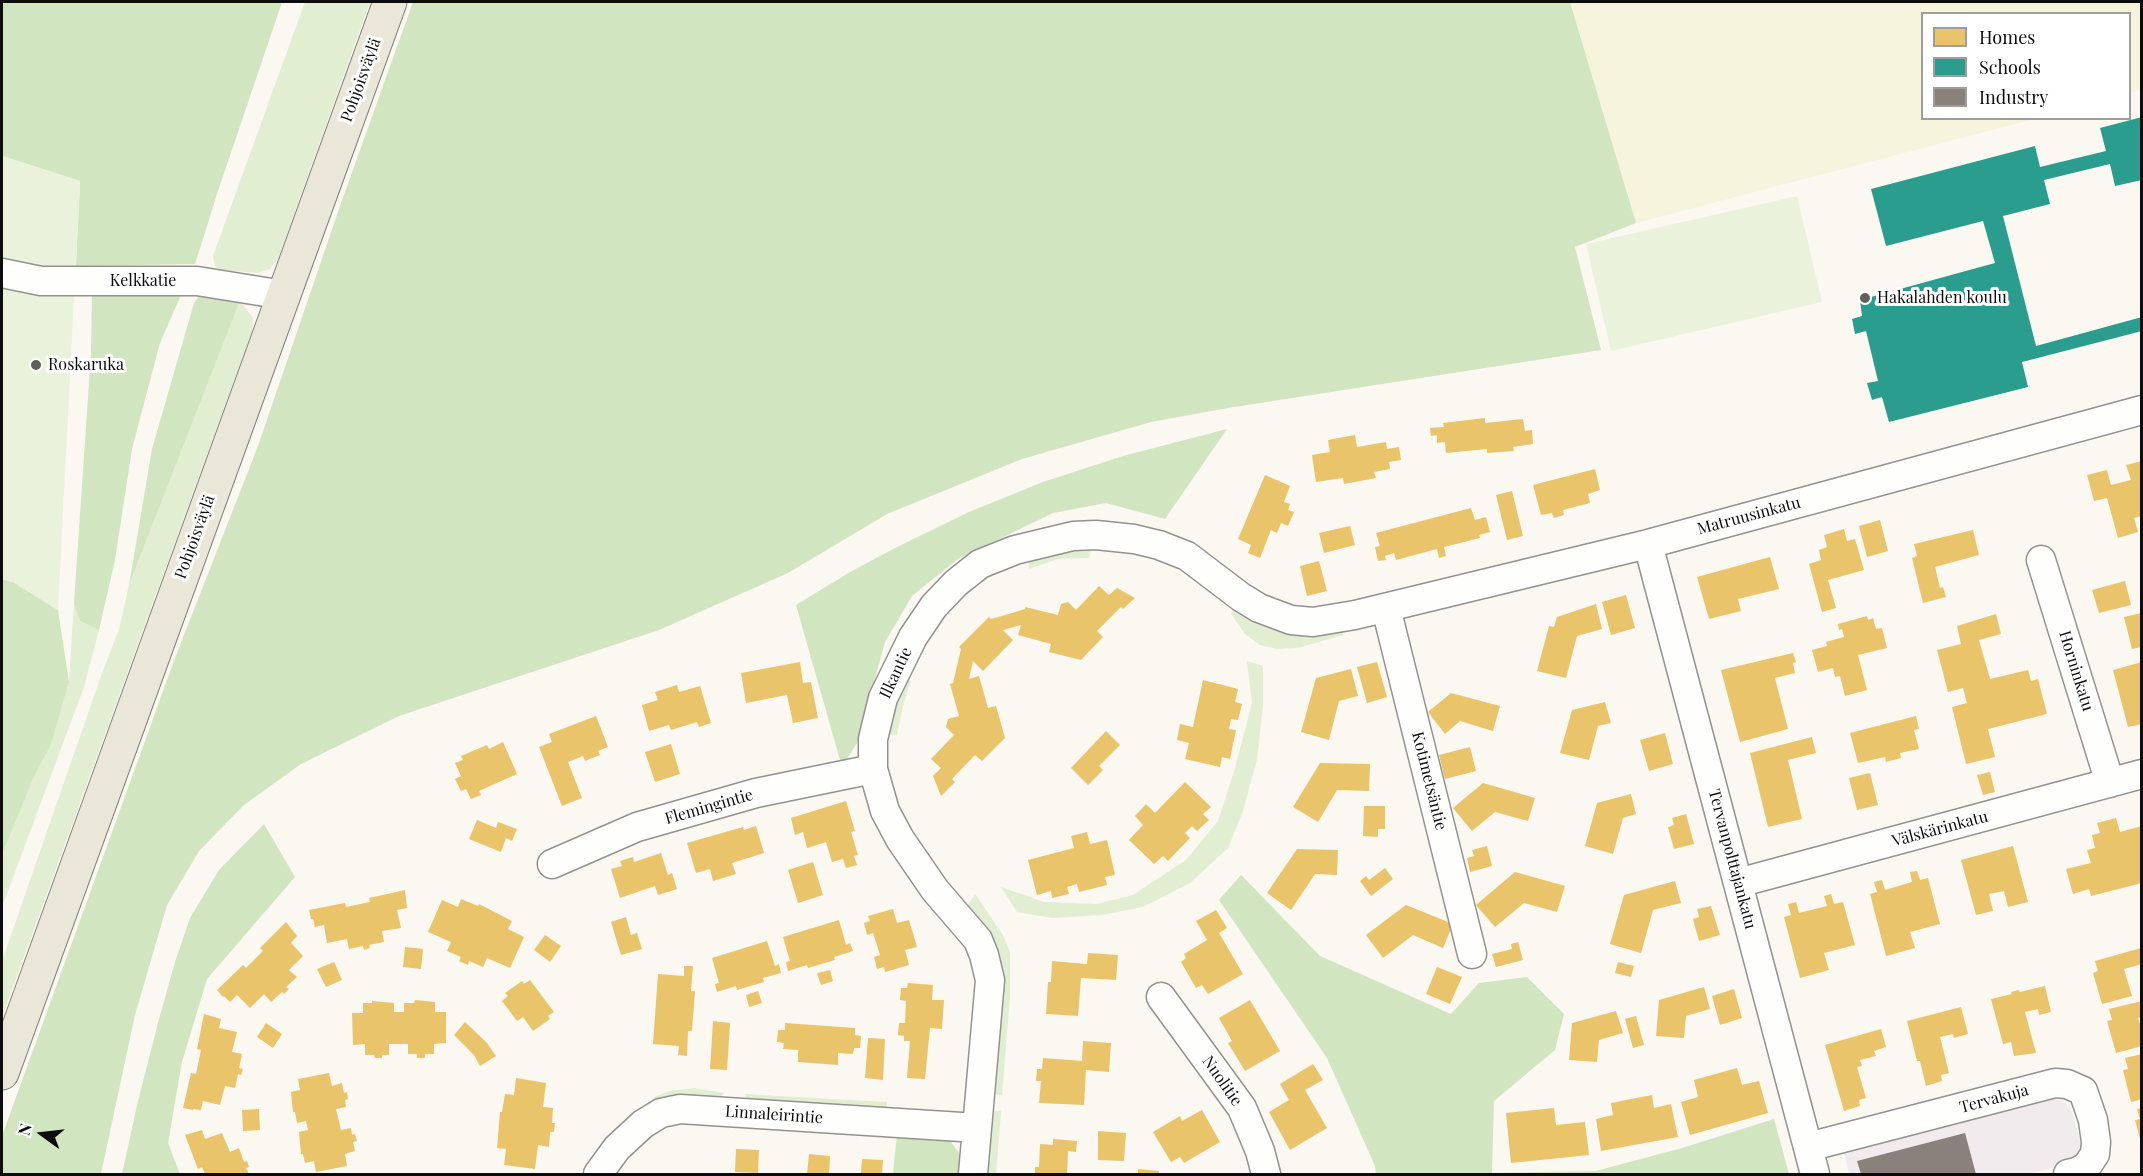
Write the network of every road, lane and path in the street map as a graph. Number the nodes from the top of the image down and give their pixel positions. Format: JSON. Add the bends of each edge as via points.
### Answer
{"nodes":[{"id":1,"x":390,"y":2,"type":"edge"},
{"id":2,"x":2,"y":273,"type":"edge"},
{"id":3,"x":284,"y":295,"type":"junction"},
{"id":4,"x":2142,"y":410,"type":"edge"},
{"id":5,"x":1648,"y":544,"type":"junction"},
{"id":6,"x":2041,"y":560,"type":"dead end"},
{"id":7,"x":1386,"y":608,"type":"junction"},
{"id":8,"x":1354,"y":615,"type":"joint"},
{"id":9,"x":873,"y":769,"type":"junction"},
{"id":10,"x":2142,"y":774,"type":"edge"},
{"id":11,"x":2110,"y":783,"type":"junction"},
{"id":12,"x":552,"y":864,"type":"dead end"},
{"id":13,"x":1738,"y":883,"type":"junction"},
{"id":14,"x":1472,"y":954,"type":"dead end"},
{"id":15,"x":1161,"y":997,"type":"dead end"},
{"id":16,"x":2,"y":1072,"type":"edge"},
{"id":17,"x":977,"y":1128,"type":"junction"},
{"id":18,"x":1808,"y":1147,"type":"junction"},
{"id":19,"x":598,"y":1174,"type":"edge"},
{"id":20,"x":974,"y":1174,"type":"edge"},
{"id":21,"x":1266,"y":1174,"type":"edge"},
{"id":22,"x":1815,"y":1174,"type":"edge"},
{"id":23,"x":2068,"y":1174,"type":"edge"}],
"edges":[{"from":1,"to":3,"type":"main road","name":"Pohjoisväylä"},
{"from":2,"to":3,"type":"street","name":"Kelkkatie","via":[[41,281],[196,282]]},
{"from":3,"to":16,"type":"main road","name":"Pohjoisväylä"},
{"from":4,"to":5,"type":"street","name":"Matruusinkatu"},
{"from":5,"to":7,"type":"street","name":"Matruusinkatu"},
{"from":5,"to":13,"type":"street","name":"Tervanpolttajankatu"},
{"from":6,"to":11,"type":"street","name":"Horninkatu"},
{"from":7,"to":8,"type":"street","name":"Matruusinkatu"},
{"from":7,"to":14,"type":"street","name":"Kotimetsäntie"},
{"from":8,"to":9,"type":"street","name":"Ilkantie","via":[[1313,621],[1275,615],[1241,597],[1187,556],[1134,539],[1073,537],[1015,550],[980,564],[956,583],[913,637],[883,698],[873,739]]},
{"from":9,"to":12,"type":"street","name":"Flemingintie","via":[[756,793],[638,827]]},
{"from":9,"to":17,"type":"street","name":"Ilkantie","via":[[885,811],[900,839],[934,890],[978,940],[984,955],[990,980]]},
{"from":10,"to":11,"type":"street","name":"Välskärinkatu"},
{"from":11,"to":13,"type":"street","name":"Välskärinkatu"},
{"from":13,"to":18,"type":"street","name":"Tervanpolttajankatu"},
{"from":15,"to":21,"type":"street","name":"Nuolitie","via":[[1242,1108]]},
{"from":17,"to":19,"type":"street","name":"Linnaleirintie","via":[[680,1109],[662,1113],[643,1124],[617,1148]]},
{"from":17,"to":20,"type":"street","name":"Ilkantie"},
{"from":18,"to":22,"type":"street","name":"Tervanpolttajankatu"},
{"from":18,"to":23,"type":"street","name":"Tervakuja","via":[[2055,1083],[2067,1084],[2082,1091],[2096,1142],[2095,1154],[2087,1166]]}]}
